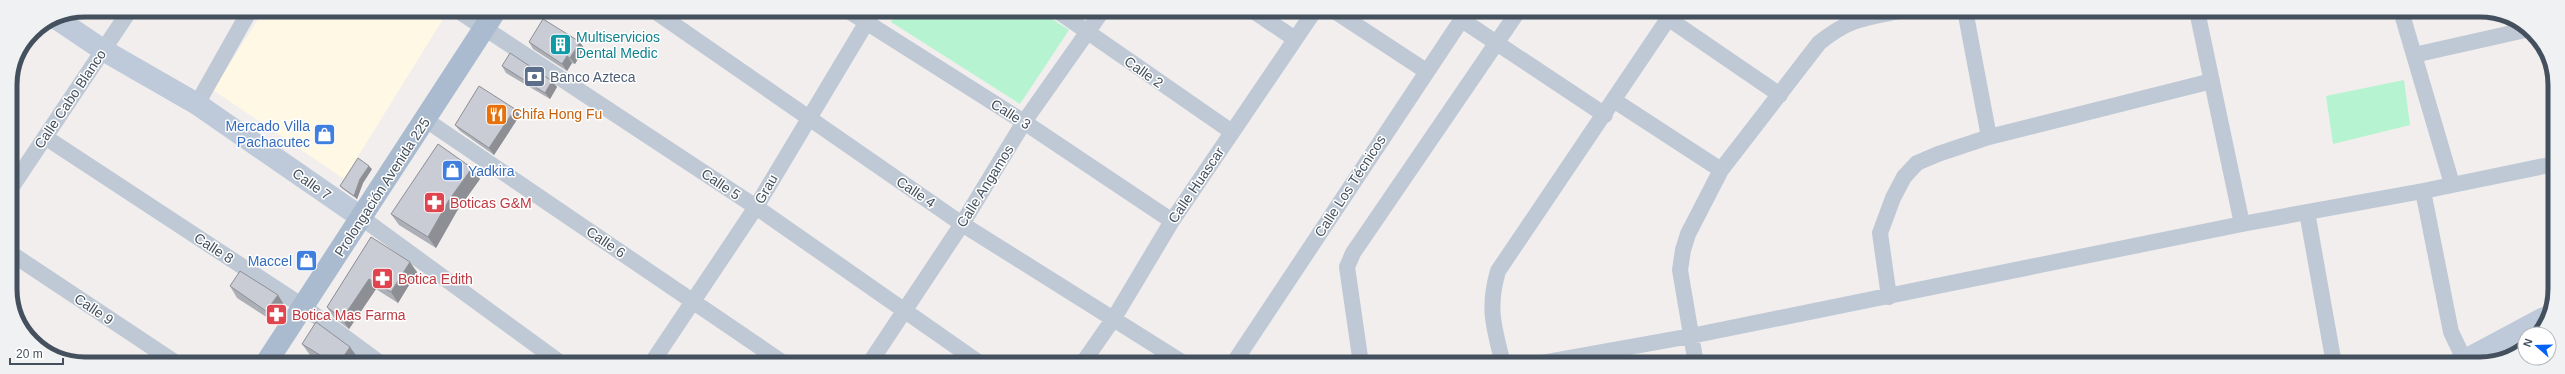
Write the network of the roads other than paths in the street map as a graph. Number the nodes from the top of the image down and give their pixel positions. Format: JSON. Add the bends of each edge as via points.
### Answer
{"nodes":[{"id":1,"x":125,"y":17,"type":"edge"},
{"id":2,"x":243,"y":17,"type":"edge"},
{"id":3,"x":663,"y":17,"type":"edge"},
{"id":4,"x":870,"y":17,"type":"edge"},
{"id":5,"x":1066,"y":17,"type":"edge"},
{"id":6,"x":1098,"y":17,"type":"edge"},
{"id":7,"x":1262,"y":17,"type":"edge"},
{"id":8,"x":1310,"y":17,"type":"edge"},
{"id":9,"x":1344,"y":17,"type":"edge"},
{"id":10,"x":1464,"y":17,"type":"edge"},
{"id":11,"x":1467,"y":17,"type":"edge"},
{"id":12,"x":1514,"y":17,"type":"edge"},
{"id":13,"x":1670,"y":17,"type":"edge"},
{"id":14,"x":1676,"y":17,"type":"edge"},
{"id":15,"x":1868,"y":17,"type":"edge"},
{"id":16,"x":1966,"y":17,"type":"edge"},
{"id":17,"x":2198,"y":17,"type":"edge"},
{"id":18,"x":2403,"y":17,"type":"edge"},
{"id":19,"x":490,"y":19,"type":"edge"},
{"id":20,"x":61,"y":21,"type":"edge"},
{"id":21,"x":2521,"y":31,"type":"edge"},
{"id":22,"x":1088,"y":33,"type":"junction"},
{"id":23,"x":1295,"y":39,"type":"junction"},
{"id":24,"x":1496,"y":43,"type":"junction"},
{"id":25,"x":103,"y":50,"type":"junction"},
{"id":26,"x":2414,"y":55,"type":"junction"},
{"id":27,"x":1426,"y":71,"type":"junction"},
{"id":28,"x":2212,"y":82,"type":"junction"},
{"id":29,"x":1780,"y":95,"type":"junction"},
{"id":30,"x":1615,"y":101,"type":"junction"},
{"id":31,"x":197,"y":104,"type":"junction"},
{"id":32,"x":1605,"y":115,"type":"junction"},
{"id":33,"x":808,"y":118,"type":"junction"},
{"id":34,"x":426,"y":120,"type":"junction"},
{"id":35,"x":1024,"y":122,"type":"junction"},
{"id":36,"x":1232,"y":132,"type":"junction"},
{"id":37,"x":1989,"y":137,"type":"junction"},
{"id":38,"x":45,"y":138,"type":"junction"},
{"id":39,"x":2548,"y":165,"type":"edge"},
{"id":40,"x":1721,"y":170,"type":"junction"},
{"id":41,"x":17,"y":179,"type":"edge"},
{"id":42,"x":2452,"y":184,"type":"junction"},
{"id":43,"x":2423,"y":191,"type":"junction"},
{"id":44,"x":756,"y":208,"type":"junction"},
{"id":45,"x":2307,"y":212,"type":"junction"},
{"id":46,"x":362,"y":218,"type":"junction"},
{"id":47,"x":1172,"y":221,"type":"junction"},
{"id":48,"x":962,"y":224,"type":"junction"},
{"id":49,"x":2242,"y":224,"type":"junction"},
{"id":50,"x":17,"y":257,"type":"edge"},
{"id":51,"x":1889,"y":297,"type":"junction"},
{"id":52,"x":693,"y":301,"type":"junction"},
{"id":53,"x":304,"y":307,"type":"junction"},
{"id":54,"x":904,"y":312,"type":"junction"},
{"id":55,"x":1114,"y":318,"type":"junction"},
{"id":56,"x":2540,"y":320,"type":"edge"},
{"id":57,"x":1691,"y":336,"type":"junction"},
{"id":58,"x":167,"y":357,"type":"edge"},
{"id":59,"x":270,"y":357,"type":"edge"},
{"id":60,"x":371,"y":357,"type":"edge"},
{"id":61,"x":552,"y":357,"type":"edge"},
{"id":62,"x":656,"y":357,"type":"edge"},
{"id":63,"x":775,"y":357,"type":"edge"},
{"id":64,"x":874,"y":357,"type":"edge"},
{"id":65,"x":971,"y":357,"type":"edge"},
{"id":66,"x":1087,"y":357,"type":"edge"},
{"id":67,"x":1174,"y":357,"type":"edge"},
{"id":68,"x":1238,"y":357,"type":"edge"},
{"id":69,"x":1360,"y":357,"type":"edge"},
{"id":70,"x":1501,"y":357,"type":"edge"},
{"id":71,"x":1574,"y":357,"type":"edge"},
{"id":72,"x":1695,"y":357,"type":"edge"},
{"id":73,"x":2333,"y":357,"type":"edge"},
{"id":74,"x":2461,"y":357,"type":"edge"},
{"id":75,"x":2474,"y":357,"type":"edge"}],
"edges":[{"from":1,"to":25,"type":"street","name":"Calle Cabo Blanco"},
{"from":2,"to":31,"type":"street"},
{"from":3,"to":33,"type":"street","name":"Calle 4"},
{"from":4,"to":33,"type":"street","name":"Grau"},
{"from":4,"to":35,"type":"street","name":"Calle 3"},
{"from":5,"to":22,"type":"street","name":"Calle 2"},
{"from":6,"to":22,"type":"street","name":"Calle Angamos"},
{"from":7,"to":23,"type":"street"},
{"from":8,"to":23,"type":"street","name":"Calle Huascar"},
{"from":9,"to":27,"type":"street"},
{"from":10,"to":27,"type":"street","name":"Calle Los Técnicos"},
{"from":11,"to":24,"type":"street"},
{"from":12,"to":24,"type":"street"},
{"from":13,"to":30,"type":"street"},
{"from":14,"to":29,"type":"street"},
{"from":15,"to":29,"type":"street","via":[[1839,27],[1819,44]]},
{"from":16,"to":37,"type":"street"},
{"from":17,"to":28,"type":"street"},
{"from":18,"to":26,"type":"street"},
{"from":19,"to":34,"type":"main road","name":"Prolongación Avenida 225"},
{"from":19,"to":44,"type":"street","name":"Calle 5"},
{"from":20,"to":25,"type":"street","name":"Calle 7"},
{"from":21,"to":26,"type":"street"},
{"from":22,"to":35,"type":"street","name":"Calle Angamos"},
{"from":22,"to":36,"type":"street","name":"Calle 2"},
{"from":23,"to":36,"type":"street","name":"Calle Huascar"},
{"from":24,"to":32,"type":"street"},
{"from":24,"to":69,"type":"street","via":[[1353,253],[1347,267]]},
{"from":25,"to":31,"type":"street","name":"Calle 7"},
{"from":25,"to":38,"type":"street","name":"Calle Cabo Blanco"},
{"from":26,"to":42,"type":"street"},
{"from":27,"to":68,"type":"street","name":"Calle Los Técnicos"},
{"from":28,"to":37,"type":"street"},
{"from":28,"to":49,"type":"street"},
{"from":29,"to":40,"type":"street"},
{"from":30,"to":32,"type":"street"},
{"from":30,"to":40,"type":"street"},
{"from":31,"to":46,"type":"street","name":"Calle 7"},
{"from":32,"to":70,"type":"street","via":[[1498,271],[1492,293],[1491,312]]},
{"from":33,"to":44,"type":"street","name":"Grau"},
{"from":33,"to":48,"type":"street","name":"Calle 4"},
{"from":34,"to":46,"type":"main road","name":"Prolongación Avenida 225"},
{"from":34,"to":52,"type":"street","name":"Calle 6"},
{"from":35,"to":47,"type":"street","name":"Calle 3"},
{"from":35,"to":48,"type":"street","name":"Calle Angamos"},
{"from":36,"to":47,"type":"street","name":"Calle Huascar"},
{"from":37,"to":51,"type":"street","via":[[1917,164],[1904,178],[1884,216],[1880,233]]},
{"from":38,"to":41,"type":"street","name":"Calle Cabo Blanco"},
{"from":38,"to":53,"type":"street","name":"Calle 8"},
{"from":39,"to":42,"type":"street"},
{"from":40,"to":57,"type":"street","via":[[1682,250],[1680,270]]},
{"from":42,"to":43,"type":"street"},
{"from":43,"to":45,"type":"street"},
{"from":43,"to":74,"type":"street","via":[[2451,332]]},
{"from":44,"to":52,"type":"street","name":"Grau"},
{"from":44,"to":54,"type":"street","name":"Calle 5"},
{"from":45,"to":49,"type":"street"},
{"from":45,"to":73,"type":"street"},
{"from":46,"to":53,"type":"main road","name":"Prolongación Avenida 225"},
{"from":46,"to":61,"type":"street","name":"Calle 7"},
{"from":47,"to":55,"type":"street","name":"Calle Huascar"},
{"from":48,"to":54,"type":"street","name":"Calle Angamos"},
{"from":48,"to":55,"type":"street","name":"Calle 4"},
{"from":49,"to":51,"type":"street"},
{"from":50,"to":58,"type":"street","name":"Calle 9"},
{"from":51,"to":57,"type":"street"},
{"from":52,"to":62,"type":"street","name":"Grau"},
{"from":52,"to":63,"type":"street","name":"Calle 6"},
{"from":53,"to":59,"type":"main road","name":"Prolongación Avenida 225"},
{"from":53,"to":60,"type":"street","name":"Calle 8"},
{"from":54,"to":64,"type":"street","name":"Calle Angamos"},
{"from":54,"to":65,"type":"street","name":"Calle 5"},
{"from":55,"to":66,"type":"street","name":"Calle Huascar"},
{"from":55,"to":67,"type":"street","name":"Calle 4"},
{"from":56,"to":75,"type":"street"},
{"from":57,"to":71,"type":"street"},
{"from":57,"to":72,"type":"street"}]}
